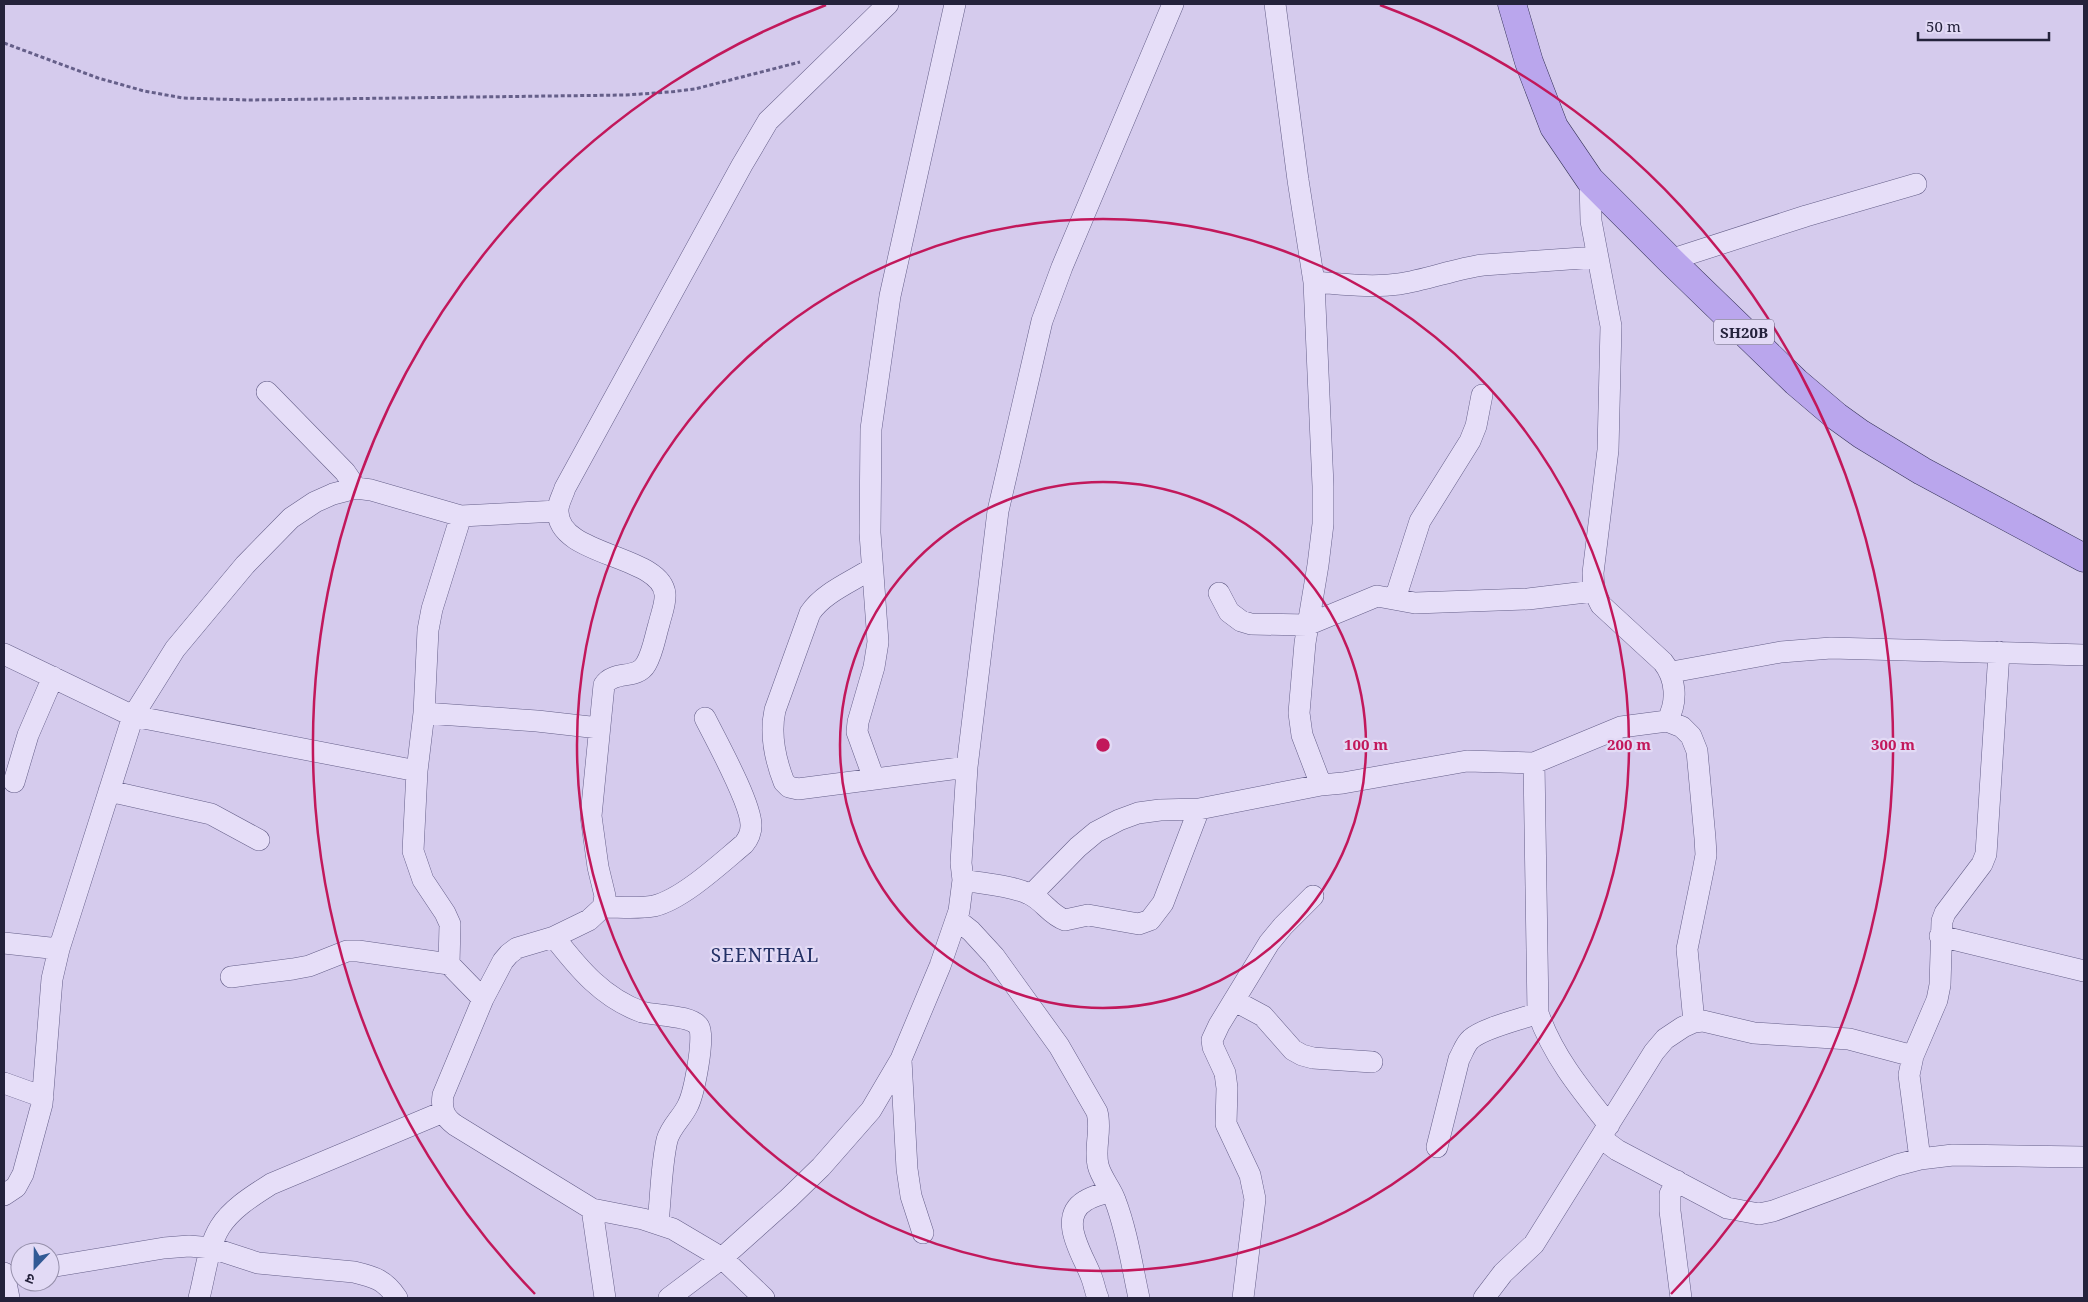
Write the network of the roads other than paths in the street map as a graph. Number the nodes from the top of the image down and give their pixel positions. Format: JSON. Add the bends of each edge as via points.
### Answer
{"nodes":[{"id":1,"x":888,"y":4,"type":"edge"},
{"id":2,"x":955,"y":4,"type":"edge"},
{"id":3,"x":1172,"y":4,"type":"edge"},
{"id":4,"x":1275,"y":4,"type":"edge"},
{"id":5,"x":1512,"y":4,"type":"edge"},
{"id":6,"x":1590,"y":180,"type":"junction"},
{"id":7,"x":1916,"y":184,"type":"dead end"},
{"id":8,"x":1597,"y":257,"type":"junction"},
{"id":9,"x":1670,"y":260,"type":"junction"},
{"id":10,"x":1314,"y":282,"type":"junction"},
{"id":11,"x":267,"y":392,"type":"dead end"},
{"id":12,"x":1482,"y":395,"type":"dead end"},
{"id":13,"x":356,"y":488,"type":"junction"},
{"id":14,"x":558,"y":511,"type":"junction"},
{"id":15,"x":461,"y":516,"type":"junction"},
{"id":16,"x":2084,"y":558,"type":"edge"},
{"id":17,"x":871,"y":569,"type":"junction"},
{"id":18,"x":1594,"y":591,"type":"junction"},
{"id":19,"x":1219,"y":593,"type":"dead end"},
{"id":20,"x":1394,"y":599,"type":"junction"},
{"id":21,"x":1307,"y":625,"type":"junction"},
{"id":22,"x":1999,"y":652,"type":"junction"},
{"id":23,"x":4,"y":654,"type":"edge"},
{"id":24,"x":2084,"y":655,"type":"edge"},
{"id":25,"x":1672,"y":672,"type":"junction"},
{"id":26,"x":53,"y":677,"type":"junction"},
{"id":27,"x":424,"y":713,"type":"junction"},
{"id":28,"x":133,"y":716,"type":"junction"},
{"id":29,"x":704,"y":718,"type":"dead end"},
{"id":30,"x":1667,"y":721,"type":"junction"},
{"id":31,"x":599,"y":728,"type":"junction"},
{"id":32,"x":1534,"y":763,"type":"junction"},
{"id":33,"x":967,"y":767,"type":"junction"},
{"id":34,"x":417,"y":771,"type":"junction"},
{"id":35,"x":874,"y":779,"type":"junction"},
{"id":36,"x":14,"y":782,"type":"dead end"},
{"id":37,"x":1320,"y":785,"type":"junction"},
{"id":38,"x":109,"y":791,"type":"junction"},
{"id":39,"x":1199,"y":809,"type":"junction"},
{"id":40,"x":259,"y":840,"type":"dead end"},
{"id":41,"x":963,"y":880,"type":"junction"},
{"id":42,"x":1031,"y":895,"type":"junction"},
{"id":43,"x":1313,"y":896,"type":"dead end"},
{"id":44,"x":603,"y":907,"type":"junction"},
{"id":45,"x":957,"y":920,"type":"junction"},
{"id":46,"x":1940,"y":936,"type":"junction"},
{"id":47,"x":554,"y":938,"type":"junction"},
{"id":48,"x":4,"y":943,"type":"edge"},
{"id":49,"x":59,"y":949,"type":"junction"},
{"id":50,"x":449,"y":964,"type":"junction"},
{"id":51,"x":2084,"y":971,"type":"edge"},
{"id":52,"x":232,"y":977,"type":"dead end"},
{"id":53,"x":483,"y":999,"type":"junction"},
{"id":54,"x":1235,"y":1001,"type":"junction"},
{"id":55,"x":1538,"y":1013,"type":"junction"},
{"id":56,"x":1694,"y":1022,"type":"junction"},
{"id":57,"x":1913,"y":1056,"type":"junction"},
{"id":58,"x":901,"y":1059,"type":"junction"},
{"id":59,"x":1372,"y":1062,"type":"dead end"},
{"id":60,"x":4,"y":1083,"type":"edge"},
{"id":61,"x":43,"y":1096,"type":"junction"},
{"id":62,"x":443,"y":1112,"type":"junction"},
{"id":63,"x":1605,"y":1131,"type":"junction"},
{"id":64,"x":1438,"y":1147,"type":"dead end"},
{"id":65,"x":2084,"y":1157,"type":"edge"},
{"id":66,"x":1920,"y":1159,"type":"junction"},
{"id":67,"x":1677,"y":1181,"type":"junction"},
{"id":68,"x":1110,"y":1191,"type":"junction"},
{"id":69,"x":4,"y":1195,"type":"edge"},
{"id":70,"x":592,"y":1209,"type":"junction"},
{"id":71,"x":658,"y":1223,"type":"junction"},
{"id":72,"x":922,"y":1233,"type":"dead end"},
{"id":73,"x":212,"y":1248,"type":"junction"},
{"id":74,"x":722,"y":1258,"type":"junction"},
{"id":75,"x":60,"y":1265,"type":"edge"},
{"id":76,"x":8,"y":1275,"type":"edge"},
{"id":77,"x":687,"y":1292,"type":"edge"},
{"id":78,"x":397,"y":1295,"type":"edge"},
{"id":79,"x":9,"y":1298,"type":"edge"},
{"id":80,"x":199,"y":1298,"type":"edge"},
{"id":81,"x":605,"y":1298,"type":"edge"},
{"id":82,"x":669,"y":1298,"type":"edge"},
{"id":83,"x":764,"y":1298,"type":"edge"},
{"id":84,"x":1098,"y":1298,"type":"edge"},
{"id":85,"x":1139,"y":1298,"type":"edge"},
{"id":86,"x":1243,"y":1298,"type":"edge"},
{"id":87,"x":1484,"y":1298,"type":"edge"},
{"id":88,"x":1682,"y":1298,"type":"edge"}],
"edges":[{"from":1,"to":14,"type":"street","via":[[768,121],[565,488]]},
{"from":2,"to":17,"type":"street","via":[[890,296],[871,429]]},
{"from":3,"to":33,"type":"street","via":[[1042,321],[998,511]]},
{"from":4,"to":10,"type":"street"},
{"from":5,"to":6,"type":"main road","number":"SH20B","via":[[1548,116]]},
{"from":6,"to":8,"type":"street","via":[[1591,221]]},
{"from":6,"to":9,"type":"main road","number":"SH20B"},
{"from":7,"to":9,"type":"street"},
{"from":8,"to":10,"type":"street","via":[[1466,267],[1401,284],[1379,286]]},
{"from":8,"to":18,"type":"street","via":[[1611,326],[1611,344],[1608,450],[1593,573]]},
{"from":9,"to":16,"type":"main road","number":"SH20B","via":[[1796,382],[1855,430],[1922,471]]},
{"from":10,"to":21,"type":"street","via":[[1323,524]]},
{"from":11,"to":13,"type":"street","via":[[346,472]]},
{"from":12,"to":20,"type":"street","via":[[1470,441],[1420,521]]},
{"from":13,"to":15,"type":"street"},
{"from":13,"to":28,"type":"street","via":[[315,502],[291,518],[175,649]]},
{"from":14,"to":15,"type":"street"},
{"from":14,"to":31,"type":"street","via":[[571,537],[649,572],[661,581],[666,595],[651,652],[642,670],[614,677],[604,685]]},
{"from":15,"to":27,"type":"street","via":[[428,630]]},
{"from":17,"to":35,"type":"street","via":[[878,642],[857,732]]},
{"from":17,"to":35,"type":"street","via":[[822,600],[810,614],[775,710],[772,733],[780,773],[789,787],[798,789]]},
{"from":18,"to":20,"type":"street","via":[[1528,599],[1415,603]]},
{"from":18,"to":25,"type":"street","via":[[1601,605]]},
{"from":19,"to":21,"type":"street","via":[[1230,612],[1241,622]]},
{"from":20,"to":21,"type":"street","via":[[1384,596],[1370,598]]},
{"from":21,"to":37,"type":"street","via":[[1300,724]]},
{"from":22,"to":24,"type":"street"},
{"from":22,"to":25,"type":"street","via":[[1823,649],[1781,652]]},
{"from":22,"to":46,"type":"street","via":[[1986,854],[1945,913]]},
{"from":23,"to":26,"type":"street"},
{"from":25,"to":30,"type":"street","via":[[1673,707]]},
{"from":26,"to":28,"type":"street"},
{"from":26,"to":36,"type":"street","via":[[28,735]]},
{"from":27,"to":31,"type":"street"},
{"from":27,"to":34,"type":"street"},
{"from":28,"to":34,"type":"street"},
{"from":28,"to":38,"type":"street"},
{"from":29,"to":44,"type":"street","via":[[738,784],[751,819],[749,836],[744,844],[699,881],[668,900],[654,906]]},
{"from":30,"to":32,"type":"street","via":[[1615,729]]},
{"from":30,"to":56,"type":"street","via":[[1682,727],[1691,736],[1697,751],[1705,838],[1704,871],[1687,949]]},
{"from":31,"to":44,"type":"street","via":[[590,816],[605,896]]},
{"from":32,"to":37,"type":"street","via":[[1467,761]]},
{"from":32,"to":55,"type":"street"},
{"from":33,"to":35,"type":"street"},
{"from":33,"to":41,"type":"street","via":[[961,863]]},
{"from":34,"to":50,"type":"street","via":[[413,851],[423,880],[450,924]]},
{"from":37,"to":39,"type":"street"},
{"from":38,"to":40,"type":"street","via":[[211,814]]},
{"from":38,"to":49,"type":"street"},
{"from":39,"to":42,"type":"street","via":[[1138,813],[1119,820],[1096,832],[1078,847]]},
{"from":39,"to":42,"type":"street","via":[[1163,903],[1150,920],[1139,924],[1088,915],[1065,920]]},
{"from":41,"to":42,"type":"street"},
{"from":41,"to":45,"type":"street"},
{"from":43,"to":54,"type":"street","via":[[1269,943]]},
{"from":44,"to":47,"type":"street","via":[[589,920]]},
{"from":45,"to":58,"type":"street"},
{"from":45,"to":68,"type":"street","via":[[994,956],[1059,1046],[1097,1112],[1100,1123],[1097,1162]]},
{"from":46,"to":51,"type":"street"},
{"from":46,"to":57,"type":"street","via":[[1937,1000]]},
{"from":47,"to":53,"type":"street","via":[[517,948],[509,954]]},
{"from":47,"to":71,"type":"street","via":[[580,970],[611,998],[643,1012],[693,1020],[700,1028],[691,1096],[667,1143]]},
{"from":48,"to":49,"type":"street"},
{"from":49,"to":61,"type":"street","via":[[50,994]]},
{"from":50,"to":52,"type":"street","via":[[347,951],[309,966]]},
{"from":50,"to":53,"type":"street"},
{"from":53,"to":62,"type":"street","via":[[443,1095]]},
{"from":54,"to":59,"type":"street","via":[[1262,1016],[1293,1050],[1302,1055]]},
{"from":54,"to":86,"type":"street","via":[[1216,1030],[1212,1047],[1225,1073],[1226,1124],[1250,1175],[1255,1199]]},
{"from":55,"to":63,"type":"street","via":[[1553,1049]]},
{"from":55,"to":64,"type":"street","via":[[1483,1032],[1465,1046]]},
{"from":56,"to":57,"type":"street","via":[[1704,1021],[1754,1033],[1849,1039]]},
{"from":56,"to":63,"type":"street","via":[[1665,1039],[1654,1052]]},
{"from":57,"to":66,"type":"street","via":[[1909,1085]]},
{"from":58,"to":72,"type":"street","via":[[906,1169]]},
{"from":58,"to":74,"type":"street","via":[[871,1110],[821,1167]]},
{"from":60,"to":61,"type":"street"},
{"from":61,"to":69,"type":"street","via":[[23,1174],[16,1186]]},
{"from":62,"to":70,"type":"street","via":[[447,1120]]},
{"from":62,"to":73,"type":"street","via":[[271,1184],[225,1220]]},
{"from":63,"to":67,"type":"street","via":[[1617,1150]]},
{"from":63,"to":87,"type":"street","via":[[1534,1244],[1503,1273]]},
{"from":65,"to":66,"type":"street","via":[[1953,1155]]},
{"from":66,"to":67,"type":"street","via":[[1759,1214],[1727,1208]]},
{"from":67,"to":88,"type":"street","via":[[1670,1194],[1670,1211]]},
{"from":68,"to":84,"type":"street","via":[[1085,1200],[1075,1214],[1072,1226]]},
{"from":68,"to":85,"type":"street","via":[[1123,1224]]},
{"from":70,"to":71,"type":"street"},
{"from":70,"to":81,"type":"street"},
{"from":71,"to":74,"type":"street"},
{"from":73,"to":75,"type":"street","via":[[164,1248]]},
{"from":73,"to":78,"type":"street","via":[[258,1263],[354,1272],[384,1281]]},
{"from":73,"to":80,"type":"street"},
{"from":74,"to":77,"type":"street"},
{"from":74,"to":83,"type":"street"},
{"from":76,"to":79,"type":"street"},
{"from":77,"to":82,"type":"street"}]}
